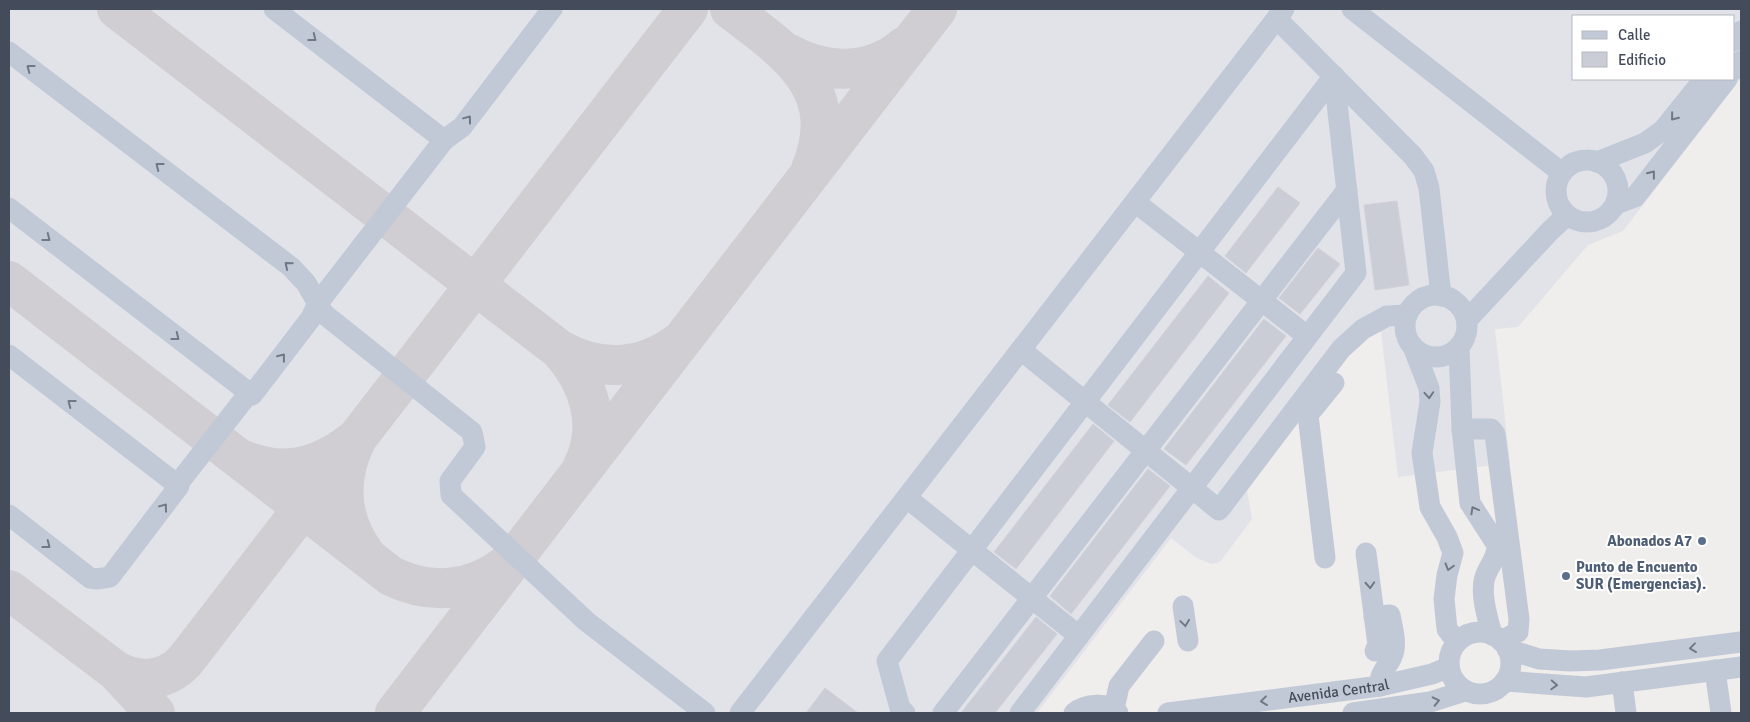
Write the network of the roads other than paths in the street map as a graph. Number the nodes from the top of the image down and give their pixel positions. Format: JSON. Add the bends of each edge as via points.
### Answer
{"nodes":[{"id":1,"x":274,"y":9,"type":"edge"},
{"id":2,"x":552,"y":9,"type":"edge"},
{"id":3,"x":1352,"y":9,"type":"edge"},
{"id":4,"x":1281,"y":14,"type":"edge"},
{"id":5,"x":9,"y":52,"type":"edge"},
{"id":6,"x":1334,"y":76,"type":"junction"},
{"id":7,"x":1703,"y":80,"type":"edge"},
{"id":8,"x":1726,"y":80,"type":"edge"},
{"id":9,"x":444,"y":140,"type":"junction"},
{"id":10,"x":1597,"y":162,"type":"junction"},
{"id":11,"x":1562,"y":173,"type":"junction"},
{"id":12,"x":1347,"y":190,"type":"junction"},
{"id":13,"x":1135,"y":202,"type":"junction"},
{"id":14,"x":1616,"y":204,"type":"junction"},
{"id":15,"x":9,"y":208,"type":"edge"},
{"id":16,"x":1567,"y":216,"type":"junction"},
{"id":17,"x":1200,"y":252,"type":"junction"},
{"id":18,"x":1441,"y":296,"type":"junction"},
{"id":19,"x":1261,"y":300,"type":"junction"},
{"id":20,"x":318,"y":303,"type":"junction"},
{"id":21,"x":1407,"y":315,"type":"junction"},
{"id":22,"x":1466,"y":320,"type":"junction"},
{"id":23,"x":1307,"y":336,"type":"junction"},
{"id":24,"x":1459,"y":347,"type":"junction"},
{"id":25,"x":1414,"y":349,"type":"junction"},
{"id":26,"x":1021,"y":350,"type":"junction"},
{"id":27,"x":9,"y":355,"type":"edge"},
{"id":28,"x":1334,"y":383,"type":"dead end"},
{"id":29,"x":250,"y":394,"type":"junction"},
{"id":30,"x":1085,"y":402,"type":"junction"},
{"id":31,"x":1462,"y":429,"type":"junction"},
{"id":32,"x":1146,"y":451,"type":"junction"},
{"id":33,"x":177,"y":484,"type":"junction"},
{"id":34,"x":1192,"y":488,"type":"junction"},
{"id":35,"x":907,"y":498,"type":"junction"},
{"id":36,"x":9,"y":515,"type":"edge"},
{"id":37,"x":973,"y":549,"type":"junction"},
{"id":38,"x":1366,"y":553,"type":"dead end"},
{"id":39,"x":1325,"y":558,"type":"dead end"},
{"id":40,"x":1032,"y":598,"type":"junction"},
{"id":41,"x":1183,"y":606,"type":"dead end"},
{"id":42,"x":1382,"y":616,"type":"junction"},
{"id":43,"x":1079,"y":636,"type":"junction"},
{"id":44,"x":1188,"y":641,"type":"dead end"},
{"id":45,"x":1500,"y":641,"type":"junction"},
{"id":46,"x":1457,"y":642,"type":"junction"},
{"id":47,"x":1741,"y":642,"type":"edge"},
{"id":48,"x":1374,"y":651,"type":"dead end"},
{"id":49,"x":1449,"y":667,"type":"junction"},
{"id":50,"x":1741,"y":667,"type":"edge"},
{"id":51,"x":1708,"y":671,"type":"junction"},
{"id":52,"x":1116,"y":679,"type":"dead end"},
{"id":53,"x":1505,"y":682,"type":"junction"},
{"id":54,"x":1622,"y":682,"type":"junction"},
{"id":55,"x":1383,"y":685,"type":"junction"},
{"id":56,"x":1465,"y":691,"type":"junction"},
{"id":57,"x":1116,"y":711,"type":"edge"},
{"id":58,"x":705,"y":713,"type":"edge"},
{"id":59,"x":740,"y":713,"type":"edge"},
{"id":60,"x":906,"y":713,"type":"edge"},
{"id":61,"x":943,"y":713,"type":"edge"},
{"id":62,"x":1020,"y":713,"type":"edge"},
{"id":63,"x":1074,"y":713,"type":"edge"},
{"id":64,"x":1168,"y":713,"type":"edge"},
{"id":65,"x":1353,"y":713,"type":"edge"},
{"id":66,"x":1626,"y":713,"type":"edge"},
{"id":67,"x":1707,"y":713,"type":"edge"},
{"id":68,"x":1721,"y":713,"type":"edge"}],
"edges":[{"from":1,"to":9,"type":"street","one_way":true},
{"from":9,"to":2,"type":"street","one_way":true,"via":[[462,127]]},
{"from":3,"to":11,"type":"street"},
{"from":4,"to":6,"type":"street"},
{"from":4,"to":13,"type":"street"},
{"from":20,"to":5,"type":"street","one_way":true,"via":[[291,267]]},
{"from":6,"to":12,"type":"street"},
{"from":6,"to":17,"type":"street"},
{"from":6,"to":18,"type":"street","via":[[1424,171],[1429,188]]},
{"from":7,"to":10,"type":"street","one_way":true,"via":[[1664,130],[1644,144]]},
{"from":14,"to":8,"type":"street","one_way":true,"via":[[1635,197]]},
{"from":9,"to":20,"type":"street"},
{"from":10,"to":11,"type":"street","via":[[1578,162]]},
{"from":10,"to":14,"type":"street","via":[[1614,174],[1618,194]]},
{"from":11,"to":16,"type":"street","via":[[1557,200]]},
{"from":12,"to":19,"type":"street"},
{"from":12,"to":23,"type":"street","via":[[1356,273]]},
{"from":13,"to":17,"type":"street"},
{"from":13,"to":26,"type":"street"},
{"from":14,"to":16,"type":"street","via":[[1594,222]]},
{"from":15,"to":29,"type":"street","one_way":true},
{"from":16,"to":22,"type":"street"},
{"from":17,"to":19,"type":"street"},
{"from":17,"to":30,"type":"street"},
{"from":18,"to":21,"type":"street","via":[[1420,300]]},
{"from":18,"to":22,"type":"street","via":[[1457,304]]},
{"from":19,"to":23,"type":"street"},
{"from":19,"to":32,"type":"street"},
{"from":29,"to":20,"type":"street","one_way":true,"via":[[311,318]]},
{"from":20,"to":58,"type":"street","via":[[337,326],[472,432],[475,447],[450,481],[451,495],[586,621]]},
{"from":21,"to":25,"type":"street","via":[[1406,333]]},
{"from":21,"to":34,"type":"street","via":[[1387,316],[1363,329],[1341,349],[1219,510]]},
{"from":22,"to":24,"type":"street","via":[[1467,330]]},
{"from":23,"to":34,"type":"street"},
{"from":24,"to":25,"type":"street","via":[[1442,357],[1422,354]]},
{"from":24,"to":31,"type":"street"},
{"from":25,"to":46,"type":"street","one_way":true,"via":[[1429,388],[1422,453],[1430,507],[1453,554],[1444,598],[1447,629]]},
{"from":26,"to":30,"type":"street"},
{"from":26,"to":35,"type":"street"},
{"from":33,"to":27,"type":"street","one_way":true},
{"from":28,"to":39,"type":"street","via":[[1308,415]]},
{"from":29,"to":33,"type":"street"},
{"from":30,"to":32,"type":"street"},
{"from":30,"to":37,"type":"street"},
{"from":45,"to":31,"type":"street","one_way":true,"via":[[1483,594],[1484,579],[1498,553],[1497,545],[1470,503]]},
{"from":31,"to":45,"type":"street","via":[[1490,429],[1496,434],[1518,601],[1518,632]]},
{"from":32,"to":34,"type":"street"},
{"from":32,"to":40,"type":"street"},
{"from":36,"to":33,"type":"street","one_way":true,"via":[[90,578],[102,579],[110,577],[180,486]]},
{"from":34,"to":43,"type":"street"},
{"from":35,"to":37,"type":"street"},
{"from":35,"to":59,"type":"street"},
{"from":37,"to":40,"type":"street"},
{"from":37,"to":60,"type":"street","via":[[887,662],[900,708]]},
{"from":38,"to":42,"type":"street","one_way":true},
{"from":40,"to":43,"type":"street"},
{"from":40,"to":61,"type":"street"},
{"from":41,"to":44,"type":"street","one_way":true},
{"from":42,"to":48,"type":"street","via":[[1378,645]]},
{"from":42,"to":55,"type":"street","via":[[1403,613],[1407,649]]},
{"from":43,"to":62,"type":"street"},
{"from":45,"to":46,"type":"street","via":[[1480,632]]},
{"from":47,"to":45,"type":"street","one_way":true,"via":[[1570,661],[1539,659]]},
{"from":45,"to":53,"type":"street","via":[[1511,660]]},
{"from":46,"to":49,"type":"street","via":[[1450,654]]},
{"from":49,"to":55,"type":"street","name":"Avenida Central"},
{"from":49,"to":56,"type":"street","via":[[1454,681]]},
{"from":50,"to":51,"type":"street"},
{"from":51,"to":54,"type":"street"},
{"from":51,"to":67,"type":"street"},
{"from":51,"to":68,"type":"street"},
{"from":52,"to":57,"type":"street"},
{"from":53,"to":54,"type":"street","one_way":true,"via":[[1586,687]]},
{"from":53,"to":56,"type":"street","via":[[1494,691],[1479,694]]},
{"from":54,"to":66,"type":"street"},
{"from":55,"to":64,"type":"street","name":"Avenida Central","one_way":true},
{"from":65,"to":56,"type":"street","name":"Avenida Central","one_way":true,"via":[[1430,702]]},
{"from":57,"to":63,"type":"street","via":[[1100,705],[1088,706]]}]}
